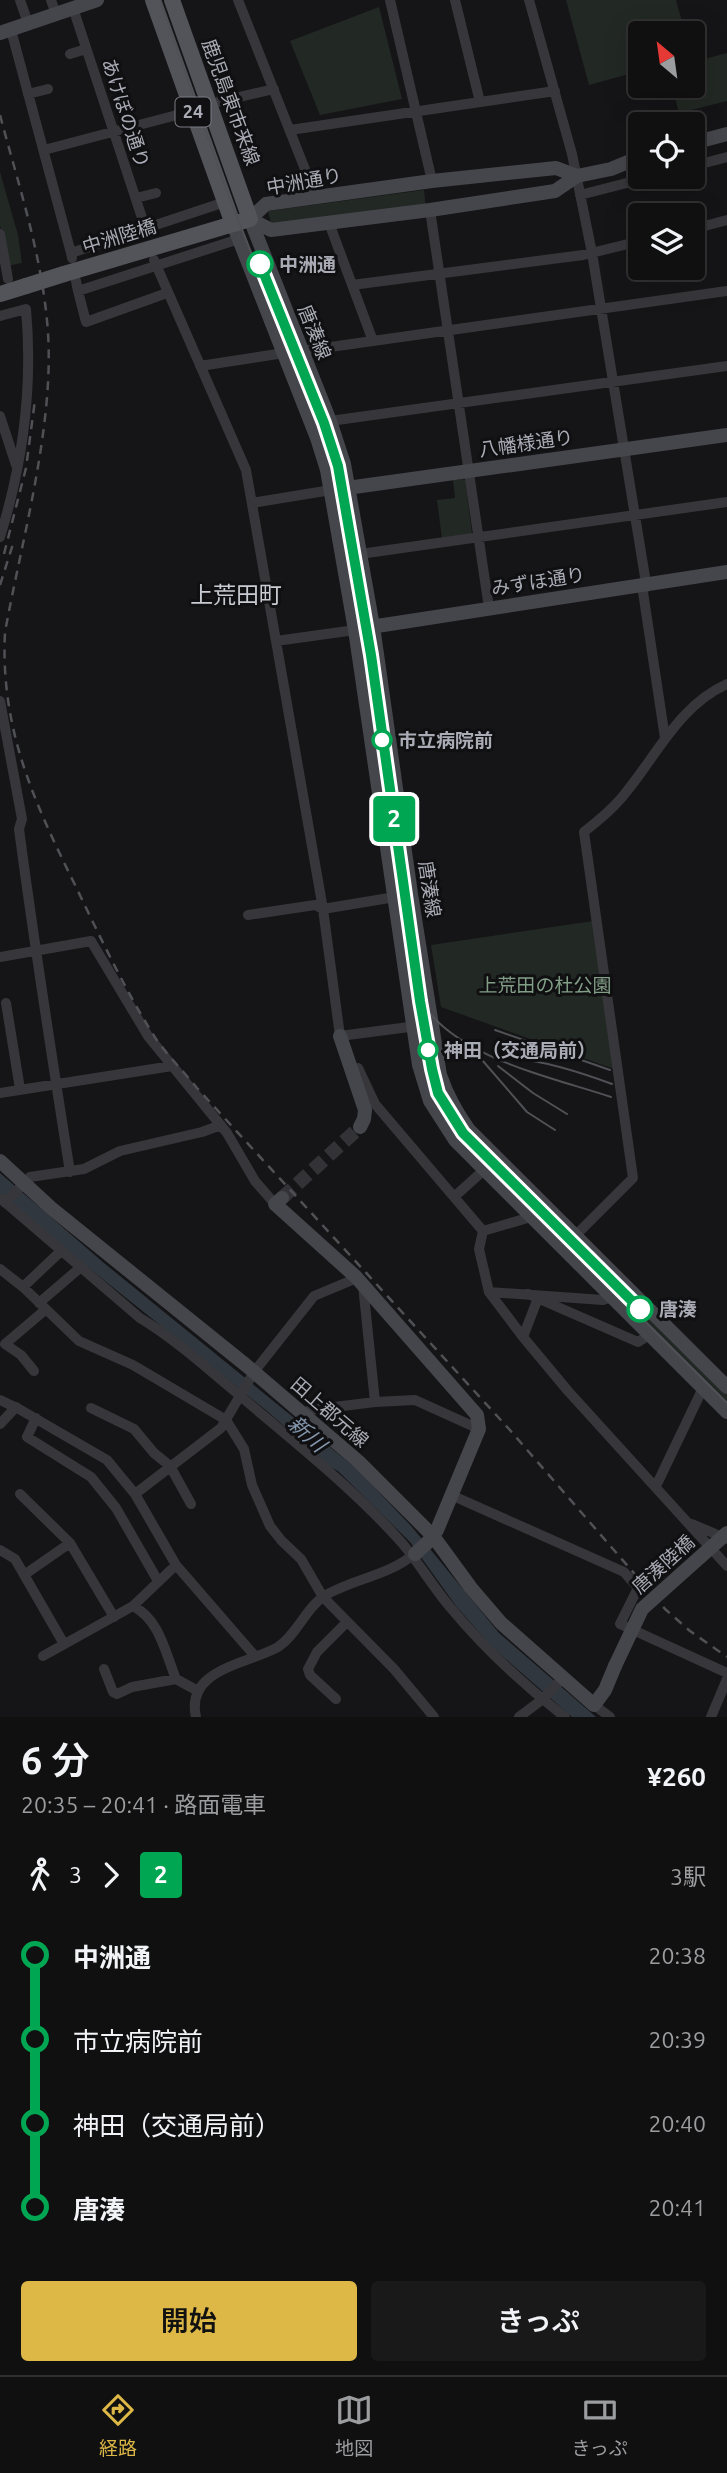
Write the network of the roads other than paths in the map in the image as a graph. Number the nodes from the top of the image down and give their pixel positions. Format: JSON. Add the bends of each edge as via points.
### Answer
{"nodes":[{"id":1,"x":20,"y":0,"type":"edge"},
{"id":2,"x":97,"y":0,"type":"edge"},
{"id":3,"x":153,"y":0,"type":"edge"},
{"id":4,"x":172,"y":0,"type":"edge"},
{"id":5,"x":238,"y":0,"type":"edge"},
{"id":6,"x":390,"y":0,"type":"edge"},
{"id":7,"x":455,"y":0,"type":"edge"},
{"id":8,"x":529,"y":0,"type":"edge"},
{"id":9,"x":53,"y":7,"type":"edge"},
{"id":10,"x":73,"y":8,"type":"junction"},
{"id":11,"x":28,"y":23,"type":"junction"},
{"id":12,"x":5,"y":32,"type":"edge"},
{"id":13,"x":86,"y":49,"type":"junction"},
{"id":14,"x":70,"y":54,"type":"dead end"},
{"id":15,"x":48,"y":89,"type":"dead end"},
{"id":16,"x":274,"y":89,"type":"junction"},
{"id":17,"x":555,"y":91,"type":"junction"},
{"id":18,"x":28,"y":94,"type":"junction"},
{"id":19,"x":480,"y":102,"type":"junction"},
{"id":20,"x":209,"y":104,"type":"junction"},
{"id":21,"x":192,"y":111,"type":"junction"},
{"id":22,"x":416,"y":111,"type":"junction"},
{"id":23,"x":290,"y":130,"type":"junction"},
{"id":24,"x":115,"y":132,"type":"junction"},
{"id":25,"x":727,"y":134,"type":"edge"},
{"id":26,"x":705,"y":140,"type":"edge"},
{"id":27,"x":44,"y":150,"type":"junction"},
{"id":28,"x":727,"y":157,"type":"edge"},
{"id":29,"x":628,"y":162,"type":"edge"},
{"id":30,"x":705,"y":163,"type":"edge"},
{"id":31,"x":576,"y":176,"type":"junction"},
{"id":32,"x":432,"y":181,"type":"junction"},
{"id":33,"x":628,"y":183,"type":"edge"},
{"id":34,"x":156,"y":193,"type":"dead end"},
{"id":35,"x":580,"y":195,"type":"junction"},
{"id":36,"x":316,"y":197,"type":"junction"},
{"id":37,"x":136,"y":198,"type":"junction"},
{"id":38,"x":225,"y":202,"type":"junction"},
{"id":39,"x":430,"y":210,"type":"junction"},
{"id":40,"x":250,"y":219,"type":"junction"},
{"id":41,"x":727,"y":220,"type":"edge"},
{"id":42,"x":330,"y":222,"type":"junction"},
{"id":43,"x":705,"y":226,"type":"edge"},
{"id":44,"x":147,"y":231,"type":"junction"},
{"id":45,"x":236,"y":231,"type":"junction"},
{"id":46,"x":0,"y":234,"type":"edge"},
{"id":47,"x":628,"y":244,"type":"edge"},
{"id":48,"x":592,"y":253,"type":"junction"},
{"id":49,"x":155,"y":263,"type":"junction"},
{"id":50,"x":439,"y":274,"type":"junction"},
{"id":51,"x":5,"y":276,"type":"edge"},
{"id":52,"x":72,"y":282,"type":"junction"},
{"id":53,"x":352,"y":285,"type":"junction"},
{"id":54,"x":727,"y":291,"type":"edge"},
{"id":55,"x":167,"y":293,"type":"junction"},
{"id":56,"x":8,"y":297,"type":"edge"},
{"id":57,"x":601,"y":308,"type":"junction"},
{"id":58,"x":19,"y":310,"type":"junction"},
{"id":59,"x":0,"y":316,"type":"edge"},
{"id":60,"x":448,"y":330,"type":"junction"},
{"id":61,"x":373,"y":341,"type":"junction"},
{"id":62,"x":302,"y":351,"type":"junction"},
{"id":63,"x":284,"y":353,"type":"junction"},
{"id":64,"x":200,"y":366,"type":"junction"},
{"id":65,"x":727,"y":366,"type":"edge"},
{"id":66,"x":613,"y":381,"type":"junction"},
{"id":67,"x":460,"y":403,"type":"junction"},
{"id":68,"x":0,"y":418,"type":"edge"},
{"id":69,"x":330,"y":421,"type":"junction"},
{"id":70,"x":727,"y":435,"type":"edge"},
{"id":71,"x":624,"y":450,"type":"junction"},
{"id":72,"x":16,"y":466,"type":"junction"},
{"id":73,"x":469,"y":471,"type":"junction"},
{"id":74,"x":348,"y":487,"type":"junction"},
{"id":75,"x":331,"y":490,"type":"junction"},
{"id":76,"x":5,"y":500,"type":"edge"},
{"id":77,"x":727,"y":502,"type":"edge"},
{"id":78,"x":252,"y":503,"type":"junction"},
{"id":79,"x":635,"y":514,"type":"junction"},
{"id":80,"x":0,"y":537,"type":"edge"},
{"id":81,"x":478,"y":537,"type":"junction"},
{"id":82,"x":360,"y":554,"type":"junction"},
{"id":83,"x":727,"y":572,"type":"edge"},
{"id":84,"x":646,"y":583,"type":"junction"},
{"id":85,"x":489,"y":608,"type":"junction"},
{"id":86,"x":373,"y":626,"type":"junction"},
{"id":87,"x":355,"y":630,"type":"junction"},
{"id":88,"x":276,"y":642,"type":"junction"},
{"id":89,"x":727,"y":684,"type":"edge"},
{"id":90,"x":0,"y":701,"type":"edge"},
{"id":91,"x":665,"y":738,"type":"junction"},
{"id":92,"x":395,"y":897,"type":"junction"},
{"id":93,"x":323,"y":909,"type":"junction"},
{"id":94,"x":248,"y":915,"type":"dead end"},
{"id":95,"x":37,"y":951,"type":"junction"},
{"id":96,"x":0,"y":957,"type":"edge"},
{"id":97,"x":6,"y":1003,"type":"dead end"},
{"id":98,"x":432,"y":1024,"type":"junction"},
{"id":99,"x":414,"y":1028,"type":"junction"},
{"id":100,"x":340,"y":1036,"type":"junction"},
{"id":101,"x":172,"y":1066,"type":"junction"},
{"id":102,"x":56,"y":1083,"type":"junction"},
{"id":103,"x":20,"y":1089,"type":"junction"},
{"id":104,"x":0,"y":1093,"type":"edge"},
{"id":105,"x":221,"y":1125,"type":"junction"},
{"id":106,"x":360,"y":1126,"type":"dead end"},
{"id":107,"x":0,"y":1161,"type":"edge"},
{"id":108,"x":484,"y":1170,"type":"junction"},
{"id":109,"x":70,"y":1172,"type":"junction"},
{"id":110,"x":23,"y":1183,"type":"junction"},
{"id":111,"x":454,"y":1197,"type":"junction"},
{"id":112,"x":3,"y":1200,"type":"edge"},
{"id":113,"x":278,"y":1201,"type":"joint"},
{"id":114,"x":531,"y":1217,"type":"junction"},
{"id":115,"x":483,"y":1231,"type":"junction"},
{"id":116,"x":575,"y":1236,"type":"junction"},
{"id":117,"x":61,"y":1251,"type":"junction"},
{"id":118,"x":81,"y":1267,"type":"junction"},
{"id":119,"x":4,"y":1273,"type":"edge"},
{"id":120,"x":360,"y":1281,"type":"junction"},
{"id":121,"x":0,"y":1284,"type":"edge"},
{"id":122,"x":23,"y":1287,"type":"junction"},
{"id":123,"x":489,"y":1292,"type":"junction"},
{"id":124,"x":533,"y":1296,"type":"junction"},
{"id":125,"x":612,"y":1297,"type":"junction"},
{"id":126,"x":42,"y":1307,"type":"junction"},
{"id":127,"x":649,"y":1335,"type":"junction"},
{"id":128,"x":523,"y":1337,"type":"junction"},
{"id":129,"x":34,"y":1371,"type":"dead end"},
{"id":130,"x":253,"y":1373,"type":"junction"},
{"id":131,"x":727,"y":1387,"type":"edge"},
{"id":132,"x":703,"y":1388,"type":"junction"},
{"id":133,"x":239,"y":1395,"type":"junction"},
{"id":134,"x":0,"y":1400,"type":"edge"},
{"id":135,"x":375,"y":1402,"type":"junction"},
{"id":136,"x":16,"y":1407,"type":"junction"},
{"id":137,"x":91,"y":1408,"type":"dead end"},
{"id":138,"x":727,"y":1412,"type":"edge"},
{"id":139,"x":304,"y":1413,"type":"junction"},
{"id":140,"x":36,"y":1418,"type":"junction"},
{"id":141,"x":226,"y":1419,"type":"junction"},
{"id":142,"x":0,"y":1424,"type":"edge"},
{"id":143,"x":479,"y":1429,"type":"junction"},
{"id":144,"x":170,"y":1466,"type":"junction"},
{"id":145,"x":656,"y":1486,"type":"junction"},
{"id":146,"x":20,"y":1494,"type":"dead end"},
{"id":147,"x":135,"y":1494,"type":"junction"},
{"id":148,"x":451,"y":1495,"type":"junction"},
{"id":149,"x":191,"y":1504,"type":"dead end"},
{"id":150,"x":687,"y":1522,"type":"junction"},
{"id":151,"x":727,"y":1533,"type":"edge"},
{"id":152,"x":431,"y":1539,"type":"junction"},
{"id":153,"x":727,"y":1539,"type":"edge"},
{"id":154,"x":69,"y":1543,"type":"junction"},
{"id":155,"x":0,"y":1550,"type":"edge"},
{"id":156,"x":413,"y":1555,"type":"junction"},
{"id":157,"x":176,"y":1565,"type":"junction"},
{"id":158,"x":727,"y":1566,"type":"edge"},
{"id":159,"x":24,"y":1575,"type":"junction"},
{"id":160,"x":159,"y":1581,"type":"junction"},
{"id":161,"x":323,"y":1597,"type":"junction"},
{"id":162,"x":133,"y":1605,"type":"junction"},
{"id":163,"x":114,"y":1617,"type":"junction"},
{"id":164,"x":346,"y":1623,"type":"junction"},
{"id":165,"x":64,"y":1644,"type":"junction"},
{"id":166,"x":254,"y":1655,"type":"junction"},
{"id":167,"x":43,"y":1656,"type":"dead end"},
{"id":168,"x":104,"y":1669,"type":"dead end"},
{"id":169,"x":727,"y":1673,"type":"edge"},
{"id":170,"x":176,"y":1679,"type":"junction"},
{"id":171,"x":562,"y":1679,"type":"junction"},
{"id":172,"x":727,"y":1679,"type":"edge"},
{"id":173,"x":198,"y":1691,"type":"junction"},
{"id":174,"x":336,"y":1699,"type":"dead end"},
{"id":175,"x":543,"y":1699,"type":"junction"},
{"id":176,"x":594,"y":1705,"type":"junction"},
{"id":177,"x":562,"y":1716,"type":"edge"},
{"id":178,"x":196,"y":1717,"type":"edge"},
{"id":179,"x":434,"y":1717,"type":"edge"},
{"id":180,"x":519,"y":1717,"type":"edge"},
{"id":181,"x":610,"y":1717,"type":"edge"},
{"id":182,"x":711,"y":1717,"type":"edge"}],
"edges":[{"from":1,"to":11,"type":"street"},
{"from":2,"to":10,"type":"street"},
{"from":3,"to":21,"type":"main road","name":"鹿児島東市来線","number":"24"},
{"from":4,"to":20,"type":"main road","name":"鹿児島東市来線","number":"24"},
{"from":5,"to":16,"type":"street"},
{"from":6,"to":22,"type":"street"},
{"from":7,"to":19,"type":"street"},
{"from":8,"to":17,"type":"street"},
{"from":9,"to":10,"type":"street"},
{"from":9,"to":11,"type":"street"},
{"from":10,"to":13,"type":"street","name":"あけぼの通り"},
{"from":11,"to":12,"type":"street"},
{"from":12,"to":18,"type":"street"},
{"from":13,"to":14,"type":"street"},
{"from":13,"to":24,"type":"street","name":"あけぼの通り"},
{"from":15,"to":18,"type":"street"},
{"from":16,"to":20,"type":"street"},
{"from":16,"to":23,"type":"street"},
{"from":17,"to":19,"type":"street"},
{"from":17,"to":31,"type":"street"},
{"from":18,"to":27,"type":"street"},
{"from":19,"to":22,"type":"street"},
{"from":20,"to":40,"type":"main road","name":"鹿児島東市来線","number":"24"},
{"from":21,"to":24,"type":"street"},
{"from":21,"to":38,"type":"main road","name":"鹿児島東市来線","number":"24"},
{"from":22,"to":23,"type":"street"},
{"from":22,"to":32,"type":"street"},
{"from":23,"to":36,"type":"street"},
{"from":24,"to":27,"type":"street"},
{"from":24,"to":37,"type":"street","name":"あけぼの通り"},
{"from":25,"to":26,"type":"street"},
{"from":27,"to":44,"type":"street","via":[[71,256]]},
{"from":28,"to":30,"type":"street"},
{"from":29,"to":31,"type":"street","name":"中洲通り"},
{"from":31,"to":32,"type":"street","name":"中洲通り","via":[[556,168]]},
{"from":31,"to":35,"type":"street"},
{"from":31,"to":39,"type":"street","name":"中洲通り","via":[[555,191]]},
{"from":32,"to":36,"type":"street","name":"中洲通り"},
{"from":33,"to":35,"type":"street"},
{"from":34,"to":37,"type":"street"},
{"from":35,"to":48,"type":"street"},
{"from":36,"to":40,"type":"street","name":"中洲通り","via":[[266,204]]},
{"from":37,"to":44,"type":"street","name":"あけぼの通り"},
{"from":38,"to":44,"type":"street"},
{"from":38,"to":45,"type":"main road","name":"鹿児島東市来線","number":"24"},
{"from":39,"to":42,"type":"street","name":"中洲通り"},
{"from":39,"to":50,"type":"street"},
{"from":40,"to":42,"type":"street","name":"中洲通り","via":[[271,230]]},
{"from":40,"to":45,"type":"main road","name":"中洲陸橋"},
{"from":40,"to":62,"type":"street","name":"唐湊線"},
{"from":41,"to":43,"type":"street"},
{"from":42,"to":53,"type":"street"},
{"from":45,"to":49,"type":"street"},
{"from":45,"to":52,"type":"main road","name":"中洲陸橋"},
{"from":45,"to":63,"type":"street","name":"唐湊線"},
{"from":46,"to":51,"type":"street"},
{"from":47,"to":48,"type":"street"},
{"from":48,"to":50,"type":"street"},
{"from":48,"to":57,"type":"street"},
{"from":49,"to":52,"type":"street"},
{"from":49,"to":55,"type":"street"},
{"from":50,"to":53,"type":"street"},
{"from":50,"to":60,"type":"street"},
{"from":52,"to":55,"type":"street","via":[[86,323]]},
{"from":52,"to":56,"type":"main road","name":"中洲陸橋","bridge":true,"via":[[26,286]]},
{"from":53,"to":61,"type":"street"},
{"from":54,"to":57,"type":"street"},
{"from":55,"to":64,"type":"street"},
{"from":56,"to":58,"type":"street"},
{"from":57,"to":60,"type":"street"},
{"from":57,"to":66,"type":"street"},
{"from":58,"to":59,"type":"street"},
{"from":58,"to":72,"type":"street","via":[[26,309],[29,367]]},
{"from":60,"to":61,"type":"street"},
{"from":60,"to":67,"type":"street"},
{"from":61,"to":62,"type":"street"},
{"from":62,"to":69,"type":"street","name":"唐湊線"},
{"from":63,"to":64,"type":"street"},
{"from":63,"to":75,"type":"street","name":"唐湊線","via":[[317,438]]},
{"from":64,"to":78,"type":"street","via":[[246,470]]},
{"from":65,"to":66,"type":"street"},
{"from":66,"to":67,"type":"street"},
{"from":66,"to":71,"type":"street"},
{"from":67,"to":69,"type":"street"},
{"from":67,"to":73,"type":"street"},
{"from":68,"to":72,"type":"street"},
{"from":69,"to":74,"type":"street","name":"唐湊線"},
{"from":70,"to":71,"type":"street","name":"八幡様通り"},
{"from":71,"to":73,"type":"street","name":"八幡様通り"},
{"from":71,"to":79,"type":"street"},
{"from":72,"to":76,"type":"street"},
{"from":73,"to":74,"type":"street","name":"八幡様通り"},
{"from":73,"to":81,"type":"street"},
{"from":74,"to":75,"type":"street","name":"八幡様通り"},
{"from":74,"to":82,"type":"street","name":"唐湊線"},
{"from":75,"to":78,"type":"street"},
{"from":75,"to":87,"type":"street","name":"唐湊線"},
{"from":76,"to":80,"type":"street"},
{"from":77,"to":79,"type":"street"},
{"from":78,"to":88,"type":"street"},
{"from":79,"to":81,"type":"street"},
{"from":79,"to":84,"type":"street"},
{"from":81,"to":82,"type":"street"},
{"from":81,"to":85,"type":"street"},
{"from":82,"to":86,"type":"street","name":"唐湊線"},
{"from":83,"to":84,"type":"street","name":"みずほ通り"},
{"from":84,"to":85,"type":"street","name":"みずほ通り"},
{"from":84,"to":91,"type":"street","via":[[643,592]]},
{"from":85,"to":86,"type":"street","name":"みずほ通り"},
{"from":86,"to":87,"type":"street","name":"みずほ通り"},
{"from":86,"to":98,"type":"street","name":"唐湊線"},
{"from":87,"to":88,"type":"street"},
{"from":87,"to":92,"type":"street","name":"唐湊線"},
{"from":88,"to":93,"type":"street"},
{"from":89,"to":91,"type":"street","via":[[710,691]]},
{"from":90,"to":95,"type":"street","via":[[22,820],[19,828]]},
{"from":91,"to":116,"type":"street","via":[[608,813],[583,832],[633,1178]]},
{"from":92,"to":93,"type":"street"},
{"from":92,"to":99,"type":"street","name":"唐湊線"},
{"from":93,"to":94,"type":"street","via":[[315,905]]},
{"from":93,"to":100,"type":"street"},
{"from":95,"to":96,"type":"street"},
{"from":95,"to":101,"type":"street","via":[[90,941],[148,1036]]},
{"from":95,"to":102,"type":"street"},
{"from":97,"to":103,"type":"street"},
{"from":98,"to":99,"type":"street"},
{"from":98,"to":116,"type":"street","name":"唐湊線","via":[[440,1075],[453,1108],[468,1130]]},
{"from":99,"to":100,"type":"street"},
{"from":99,"to":108,"type":"street","name":"唐湊線","via":[[430,1101],[455,1140]]},
{"from":100,"to":106,"type":"street","via":[[365,1110]]},
{"from":100,"to":111,"type":"street","via":[[375,1104]]},
{"from":101,"to":102,"type":"street"},
{"from":101,"to":105,"type":"street"},
{"from":102,"to":103,"type":"street"},
{"from":102,"to":109,"type":"street"},
{"from":103,"to":104,"type":"street"},
{"from":105,"to":109,"type":"street","via":[[120,1151]]},
{"from":105,"to":113,"type":"street","via":[[261,1188]]},
{"from":107,"to":110,"type":"street","name":"田上郡元線"},
{"from":108,"to":111,"type":"street"},
{"from":108,"to":114,"type":"street","name":"唐湊線"},
{"from":109,"to":110,"type":"street","via":[[30,1177]]},
{"from":110,"to":112,"type":"street"},
{"from":110,"to":130,"type":"street","name":"田上郡元線"},
{"from":111,"to":115,"type":"street"},
{"from":112,"to":117,"type":"street"},
{"from":113,"to":120,"type":"street"},
{"from":114,"to":115,"type":"street"},
{"from":114,"to":125,"type":"street","name":"唐湊線"},
{"from":115,"to":123,"type":"street","via":[[479,1249]]},
{"from":116,"to":131,"type":"street","name":"唐湊線"},
{"from":117,"to":118,"type":"street"},
{"from":117,"to":122,"type":"street"},
{"from":118,"to":126,"type":"street"},
{"from":118,"to":133,"type":"street"},
{"from":119,"to":121,"type":"street"},
{"from":119,"to":122,"type":"street"},
{"from":120,"to":130,"type":"street","via":[[314,1296]]},
{"from":120,"to":135,"type":"street"},
{"from":120,"to":143,"type":"street","via":[[477,1415]]},
{"from":122,"to":126,"type":"street"},
{"from":123,"to":124,"type":"street"},
{"from":123,"to":128,"type":"street"},
{"from":124,"to":125,"type":"street"},
{"from":124,"to":127,"type":"street","via":[[638,1342]]},
{"from":124,"to":128,"type":"street"},
{"from":125,"to":127,"type":"street","name":"唐湊線"},
{"from":126,"to":129,"type":"street","via":[[5,1344]]},
{"from":126,"to":141,"type":"street","via":[[79,1341],[133,1365]]},
{"from":127,"to":132,"type":"street","name":"唐湊線"},
{"from":128,"to":145,"type":"street"},
{"from":130,"to":133,"type":"street"},
{"from":130,"to":139,"type":"street","name":"田上郡元線"},
{"from":132,"to":138,"type":"street","name":"唐湊線"},
{"from":132,"to":145,"type":"street"},
{"from":133,"to":141,"type":"street"},
{"from":133,"to":156,"type":"street","via":[[342,1481]]},
{"from":134,"to":136,"type":"street"},
{"from":135,"to":139,"type":"street"},
{"from":135,"to":143,"type":"street","via":[[415,1400]]},
{"from":136,"to":140,"type":"street"},
{"from":136,"to":142,"type":"street"},
{"from":137,"to":144,"type":"street","via":[[134,1429]]},
{"from":139,"to":152,"type":"street","name":"田上郡元線","via":[[359,1462]]},
{"from":140,"to":147,"type":"street","via":[[107,1460]]},
{"from":140,"to":160,"type":"street","via":[[27,1437],[91,1477],[116,1508]]},
{"from":141,"to":144,"type":"street","via":[[221,1428]]},
{"from":141,"to":161,"type":"street","via":[[244,1449],[252,1485],[270,1526],[301,1559]]},
{"from":143,"to":148,"type":"street"},
{"from":144,"to":147,"type":"street"},
{"from":144,"to":149,"type":"street"},
{"from":145,"to":150,"type":"street"},
{"from":146,"to":154,"type":"street"},
{"from":147,"to":157,"type":"street"},
{"from":148,"to":152,"type":"street"},
{"from":148,"to":169,"type":"street","via":[[624,1572],[638,1588],[620,1624]]},
{"from":150,"to":153,"type":"street"},
{"from":150,"to":158,"type":"street"},
{"from":151,"to":176,"type":"street","name":"唐湊陸橋","bridge":true,"via":[[642,1609]]},
{"from":152,"to":156,"type":"street"},
{"from":152,"to":171,"type":"street","name":"田上郡元線","via":[[501,1623]]},
{"from":154,"to":159,"type":"street"},
{"from":154,"to":163,"type":"street"},
{"from":155,"to":159,"type":"street","via":[[15,1559]]},
{"from":156,"to":161,"type":"street"},
{"from":156,"to":175,"type":"street","via":[[484,1645]]},
{"from":157,"to":160,"type":"street"},
{"from":157,"to":166,"type":"street"},
{"from":159,"to":165,"type":"street"},
{"from":160,"to":162,"type":"street"},
{"from":161,"to":164,"type":"street"},
{"from":161,"to":166,"type":"street","via":[[279,1646]]},
{"from":162,"to":163,"type":"street"},
{"from":162,"to":170,"type":"street","via":[[153,1621]]},
{"from":163,"to":165,"type":"street"},
{"from":164,"to":174,"type":"street","via":[[317,1651],[308,1669]]},
{"from":164,"to":179,"type":"street","via":[[394,1669]]},
{"from":165,"to":167,"type":"street"},
{"from":166,"to":173,"type":"street","via":[[204,1681]]},
{"from":168,"to":170,"type":"street","via":[[117,1694]]},
{"from":170,"to":173,"type":"street"},
{"from":171,"to":175,"type":"street"},
{"from":171,"to":176,"type":"street","name":"田上郡元線"},
{"from":172,"to":182,"type":"street"},
{"from":173,"to":178,"type":"street"},
{"from":175,"to":177,"type":"street"},
{"from":175,"to":180,"type":"street"},
{"from":176,"to":181,"type":"street","name":"田上郡元線"}]}
